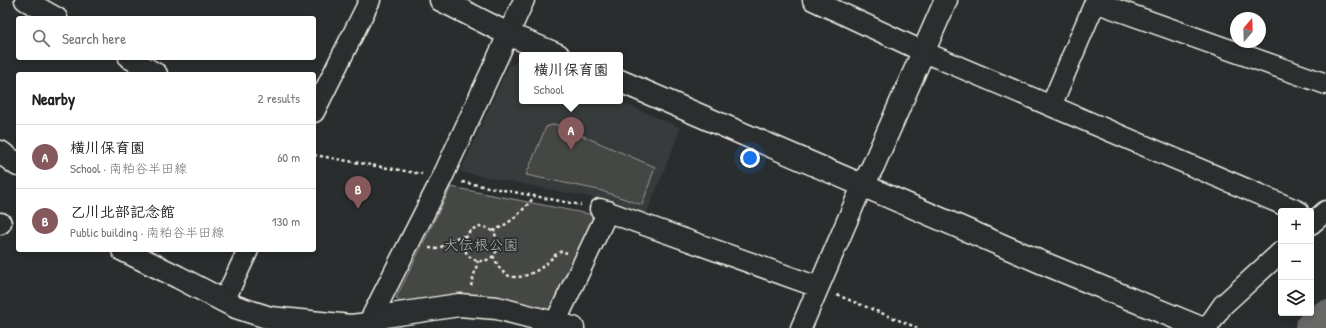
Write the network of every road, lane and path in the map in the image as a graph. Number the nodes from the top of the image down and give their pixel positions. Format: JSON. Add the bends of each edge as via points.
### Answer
{"nodes":[{"id":1,"x":25,"y":0,"type":"edge"},
{"id":2,"x":370,"y":0,"type":"edge"},
{"id":3,"x":441,"y":0,"type":"edge"},
{"id":4,"x":524,"y":0,"type":"edge"},
{"id":5,"x":813,"y":0,"type":"edge"},
{"id":6,"x":946,"y":0,"type":"edge"},
{"id":7,"x":1095,"y":1,"type":"edge"},
{"id":8,"x":53,"y":16,"type":"edge"},
{"id":9,"x":508,"y":34,"type":"junction"},
{"id":10,"x":551,"y":52,"type":"edge"},
{"id":11,"x":924,"y":52,"type":"junction"},
{"id":12,"x":132,"y":60,"type":"edge"},
{"id":13,"x":153,"y":72,"type":"edge"},
{"id":14,"x":623,"y":82,"type":"edge"},
{"id":15,"x":1326,"y":84,"type":"edge"},
{"id":16,"x":1051,"y":106,"type":"junction"},
{"id":17,"x":316,"y":108,"type":"edge"},
{"id":18,"x":0,"y":152,"type":"edge"},
{"id":19,"x":16,"y":164,"type":"edge"},
{"id":20,"x":863,"y":185,"type":"junction"},
{"id":21,"x":535,"y":196,"type":"dead end"},
{"id":22,"x":1291,"y":208,"type":"edge"},
{"id":23,"x":494,"y":231,"type":"junction"},
{"id":24,"x":465,"y":236,"type":"junction"},
{"id":25,"x":423,"y":248,"type":"dead end"},
{"id":26,"x":127,"y":252,"type":"edge"},
{"id":27,"x":247,"y":252,"type":"edge"},
{"id":28,"x":1278,"y":255,"type":"edge"},
{"id":29,"x":493,"y":256,"type":"junction"},
{"id":30,"x":571,"y":256,"type":"dead end"},
{"id":31,"x":818,"y":287,"type":"junction"},
{"id":32,"x":224,"y":302,"type":"junction"},
{"id":33,"x":367,"y":326,"type":"edge"},
{"id":34,"x":561,"y":326,"type":"edge"},
{"id":35,"x":801,"y":328,"type":"edge"},
{"id":36,"x":918,"y":328,"type":"edge"},
{"id":37,"x":1201,"y":328,"type":"edge"},
{"id":38,"x":1207,"y":328,"type":"edge"}],
"edges":[{"from":1,"to":8,"type":"street"},
{"from":2,"to":17,"type":"street"},
{"from":3,"to":9,"type":"street"},
{"from":4,"to":9,"type":"street"},
{"from":5,"to":11,"type":"street"},
{"from":6,"to":11,"type":"street"},
{"from":7,"to":15,"type":"street"},
{"from":7,"to":16,"type":"street"},
{"from":9,"to":10,"type":"street"},
{"from":9,"to":33,"type":"street","via":[[442,178]]},
{"from":11,"to":16,"type":"street"},
{"from":11,"to":20,"type":"street"},
{"from":12,"to":13,"type":"street"},
{"from":14,"to":20,"type":"street"},
{"from":16,"to":22,"type":"street"},
{"from":18,"to":19,"type":"street"},
{"from":20,"to":31,"type":"street"},
{"from":20,"to":37,"type":"street"},
{"from":21,"to":23,"type":"path","via":[[508,224]]},
{"from":23,"to":24,"type":"path","via":[[484,226],[472,228]]},
{"from":23,"to":29,"type":"path","via":[[498,241],[497,252]]},
{"from":24,"to":25,"type":"path","via":[[455,238],[438,249]]},
{"from":24,"to":29,"type":"path","via":[[463,247],[468,257],[478,262],[489,260]]},
{"from":26,"to":32,"type":"street"},
{"from":27,"to":32,"type":"street"},
{"from":28,"to":38,"type":"street","via":[[1223,305]]},
{"from":29,"to":30,"type":"path","via":[[503,272],[520,277],[535,271],[559,252],[569,253]]},
{"from":31,"to":34,"type":"street","via":[[604,210]]},
{"from":31,"to":35,"type":"street"},
{"from":31,"to":36,"type":"path"},
{"from":32,"to":33,"type":"street","via":[[270,318]]},
{"from":33,"to":34,"type":"street","via":[[385,316],[459,305],[497,308]]}]}
